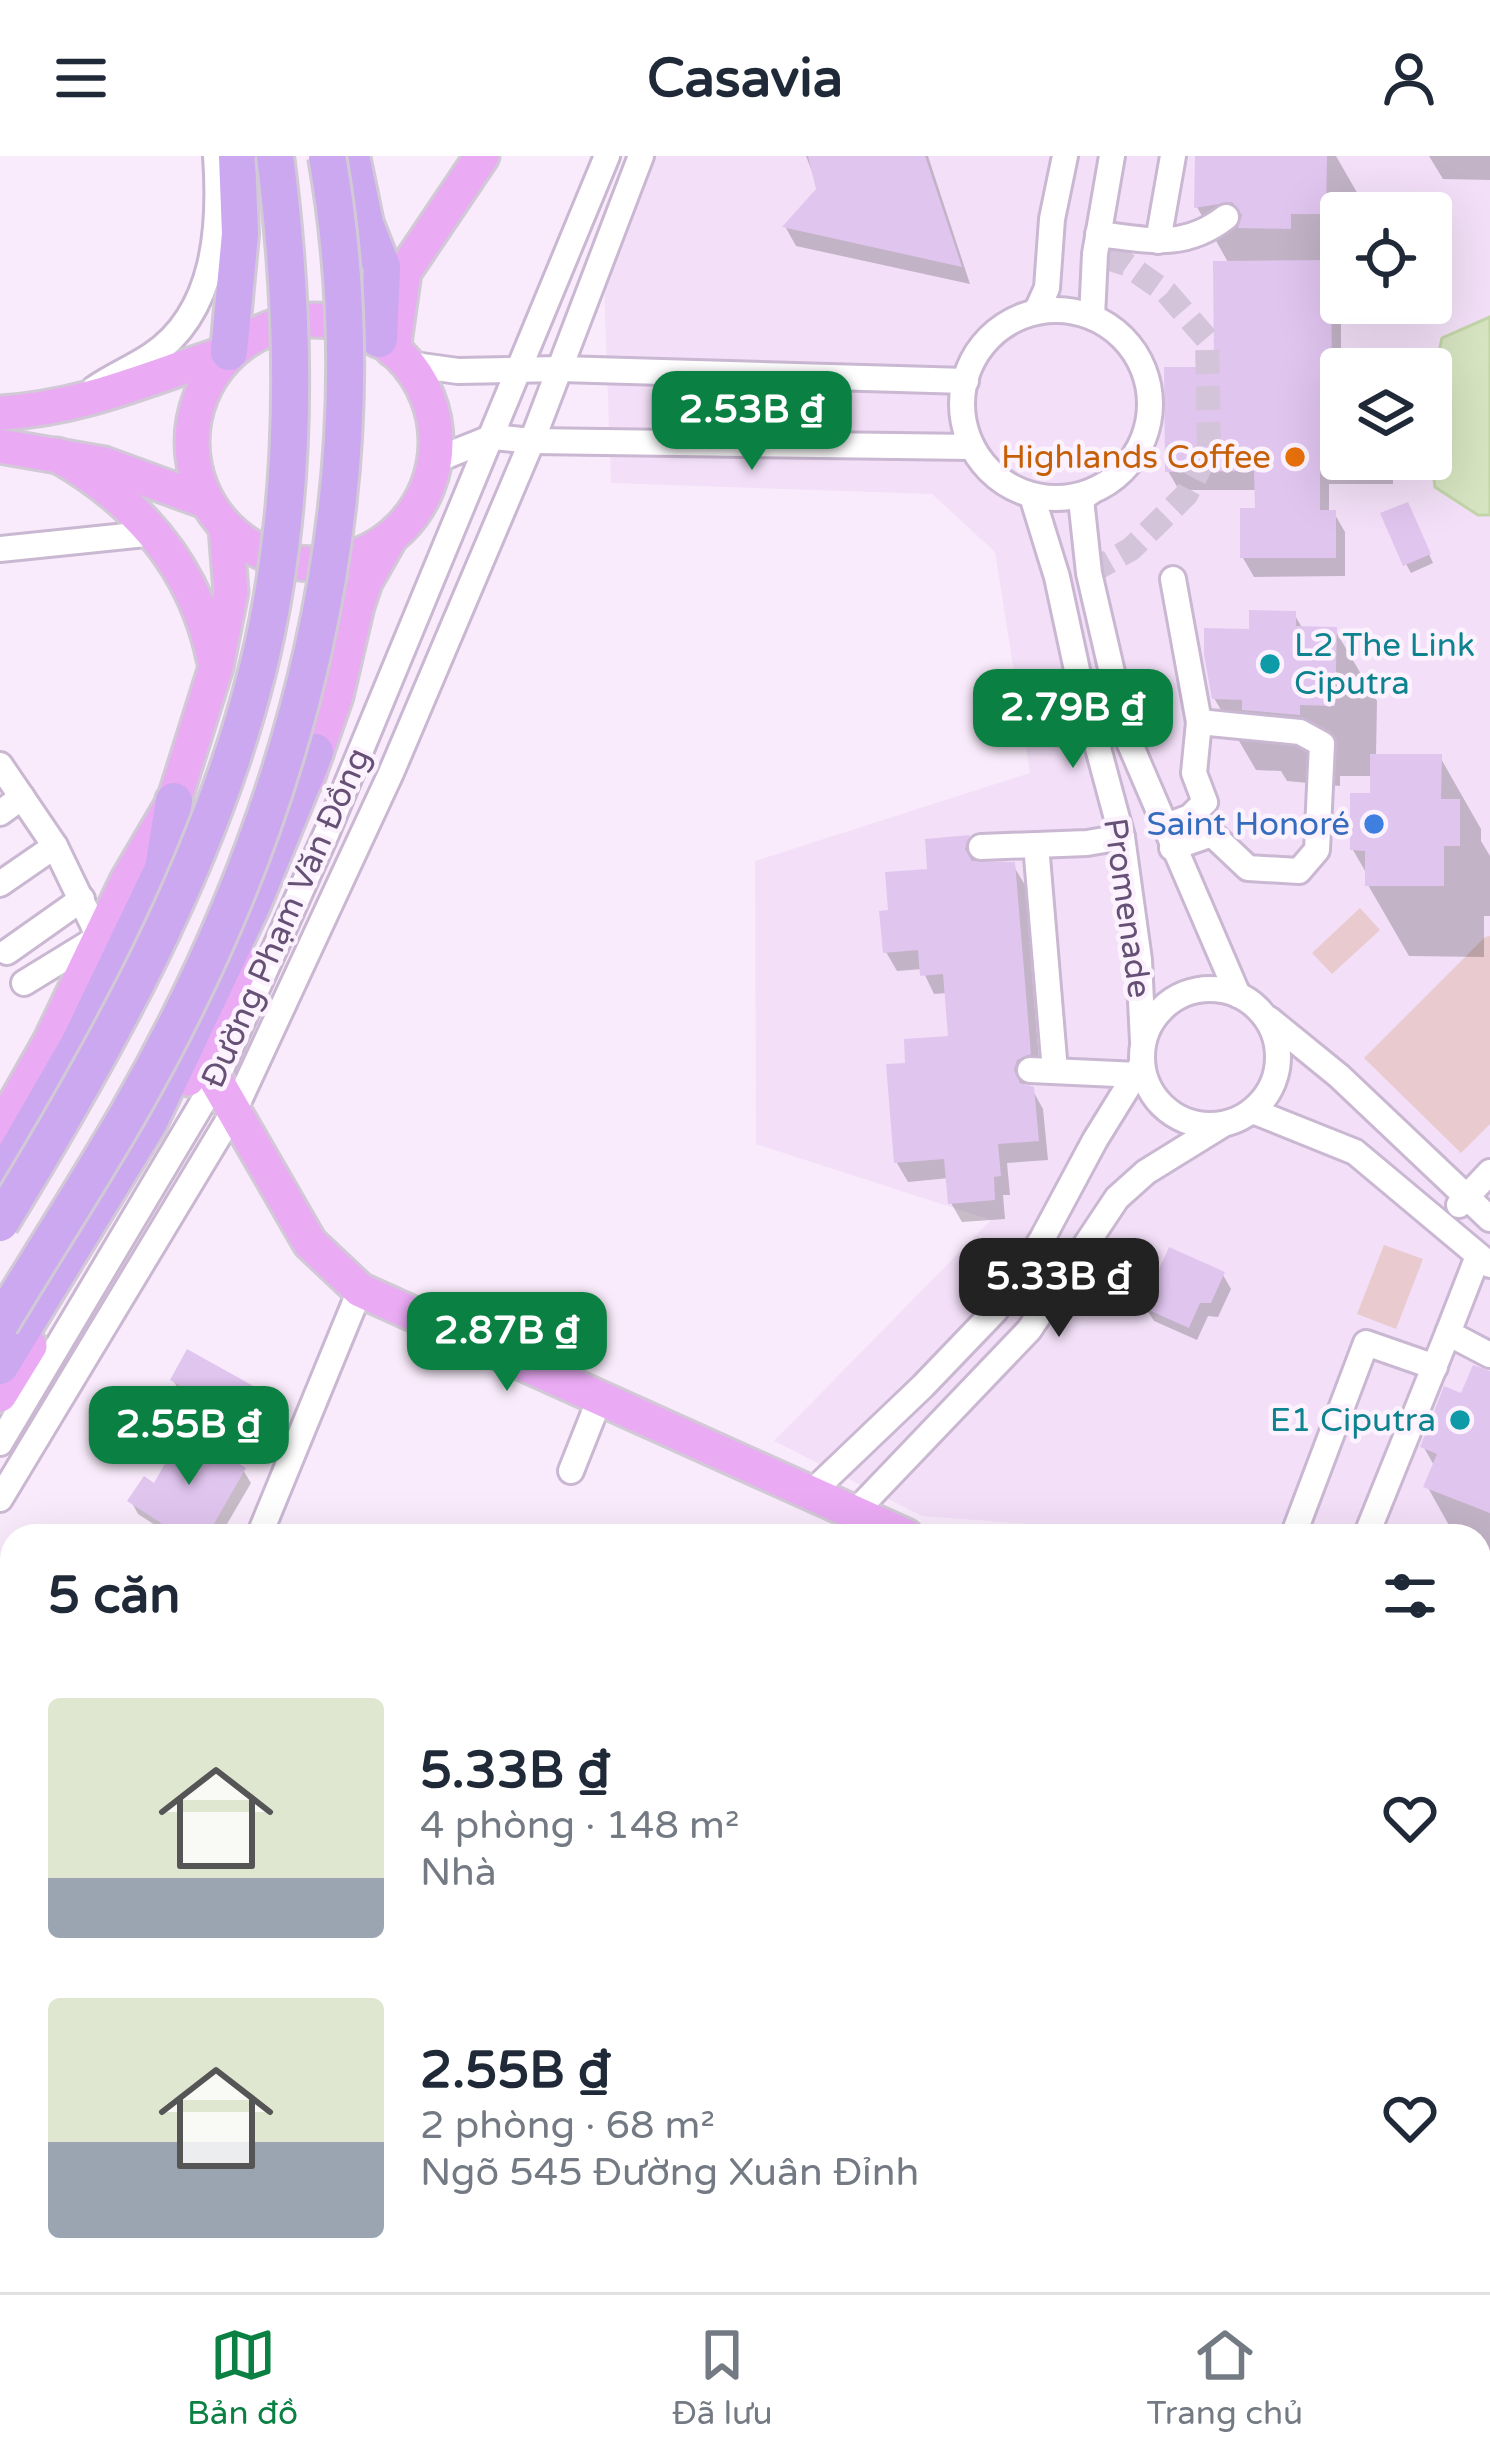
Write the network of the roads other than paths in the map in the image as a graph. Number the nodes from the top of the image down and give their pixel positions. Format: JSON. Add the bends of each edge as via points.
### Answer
{"nodes":[{"id":1,"x":216,"y":156,"type":"edge"},
{"id":2,"x":237,"y":156,"type":"edge"},
{"id":3,"x":274,"y":156,"type":"edge"},
{"id":4,"x":327,"y":156,"type":"edge"},
{"id":5,"x":351,"y":156,"type":"edge"},
{"id":6,"x":482,"y":156,"type":"edge"},
{"id":7,"x":607,"y":156,"type":"edge"},
{"id":8,"x":641,"y":156,"type":"edge"},
{"id":9,"x":1065,"y":156,"type":"edge"},
{"id":10,"x":1112,"y":156,"type":"edge"},
{"id":11,"x":1173,"y":156,"type":"edge"},
{"id":12,"x":1226,"y":217,"type":"dead end"},
{"id":13,"x":1098,"y":234,"type":"junction"},
{"id":14,"x":1158,"y":241,"type":"junction"},
{"id":15,"x":1037,"y":310,"type":"junction"},
{"id":16,"x":1092,"y":317,"type":"junction"},
{"id":17,"x":187,"y":321,"type":"junction"},
{"id":18,"x":393,"y":351,"type":"junction"},
{"id":19,"x":230,"y":352,"type":"junction"},
{"id":20,"x":522,"y":368,"type":"junction"},
{"id":21,"x":561,"y":369,"type":"junction"},
{"id":22,"x":966,"y":381,"type":"junction"},
{"id":23,"x":72,"y":404,"type":"junction"},
{"id":24,"x":0,"y":413,"type":"edge"},
{"id":25,"x":493,"y":437,"type":"junction"},
{"id":26,"x":532,"y":441,"type":"junction"},
{"id":27,"x":0,"y":446,"type":"edge"},
{"id":28,"x":972,"y":446,"type":"junction"},
{"id":29,"x":56,"y":455,"type":"junction"},
{"id":30,"x":436,"y":460,"type":"junction"},
{"id":31,"x":1092,"y":491,"type":"junction"},
{"id":32,"x":1031,"y":496,"type":"junction"},
{"id":33,"x":205,"y":501,"type":"junction"},
{"id":34,"x":226,"y":528,"type":"junction"},
{"id":35,"x":155,"y":533,"type":"junction"},
{"id":36,"x":390,"y":538,"type":"junction"},
{"id":37,"x":0,"y":549,"type":"edge"},
{"id":38,"x":1173,"y":579,"type":"dead end"},
{"id":39,"x":216,"y":667,"type":"junction"},
{"id":40,"x":1199,"y":722,"type":"junction"},
{"id":41,"x":315,"y":752,"type":"junction"},
{"id":42,"x":0,"y":765,"type":"edge"},
{"id":43,"x":22,"y":797,"type":"junction"},
{"id":44,"x":174,"y":801,"type":"junction"},
{"id":45,"x":0,"y":813,"type":"edge"},
{"id":46,"x":1122,"y":837,"type":"junction"},
{"id":47,"x":1168,"y":838,"type":"junction"},
{"id":48,"x":1036,"y":845,"type":"junction"},
{"id":49,"x":55,"y":846,"type":"junction"},
{"id":50,"x":980,"y":847,"type":"dead end"},
{"id":51,"x":0,"y":884,"type":"edge"},
{"id":52,"x":82,"y":899,"type":"junction"},
{"id":53,"x":99,"y":937,"type":"junction"},
{"id":54,"x":7,"y":952,"type":"dead end"},
{"id":55,"x":24,"y":983,"type":"dead end"},
{"id":56,"x":1238,"y":995,"type":"junction"},
{"id":57,"x":1263,"y":1014,"type":"junction"},
{"id":58,"x":1141,"y":1060,"type":"junction"},
{"id":59,"x":216,"y":1079,"type":"junction"},
{"id":60,"x":235,"y":1109,"type":"junction"},
{"id":61,"x":1253,"y":1111,"type":"junction"},
{"id":62,"x":1222,"y":1125,"type":"junction"},
{"id":63,"x":0,"y":1130,"type":"edge"},
{"id":64,"x":1490,"y":1172,"type":"edge"},
{"id":65,"x":2,"y":1183,"type":"edge"},
{"id":66,"x":1466,"y":1197,"type":"junction"},
{"id":67,"x":1490,"y":1219,"type":"edge"},
{"id":68,"x":0,"y":1223,"type":"edge"},
{"id":69,"x":1442,"y":1224,"type":"junction"},
{"id":70,"x":1484,"y":1261,"type":"edge"},
{"id":71,"x":360,"y":1290,"type":"junction"},
{"id":72,"x":0,"y":1324,"type":"edge"},
{"id":73,"x":1448,"y":1334,"type":"junction"},
{"id":74,"x":0,"y":1339,"type":"edge"},
{"id":75,"x":1490,"y":1355,"type":"edge"},
{"id":76,"x":0,"y":1366,"type":"edge"},
{"id":77,"x":1435,"y":1366,"type":"junction"},
{"id":78,"x":0,"y":1395,"type":"edge"},
{"id":79,"x":600,"y":1397,"type":"junction"},
{"id":80,"x":0,"y":1443,"type":"edge"},
{"id":81,"x":571,"y":1472,"type":"dead end"},
{"id":82,"x":811,"y":1493,"type":"junction"},
{"id":83,"x":0,"y":1498,"type":"edge"},
{"id":84,"x":855,"y":1512,"type":"junction"},
{"id":85,"x":265,"y":1524,"type":"edge"},
{"id":86,"x":880,"y":1524,"type":"edge"},
{"id":87,"x":1298,"y":1524,"type":"edge"},
{"id":88,"x":1371,"y":1524,"type":"edge"}],
"edges":[{"from":1,"to":17,"type":"street","via":[[214,249]]},
{"from":2,"to":19,"type":"highway"},
{"from":3,"to":68,"type":"highway","bridge":true,"via":[[289,290],[290,441],[256,672],[168,915]]},
{"from":4,"to":72,"type":"highway","bridge":true,"via":[[345,317],[343,444],[323,612],[292,735],[256,843],[172,1029]]},
{"from":5,"to":18,"type":"highway","via":[[382,267]]},
{"from":6,"to":18,"type":"main road","via":[[404,272]]},
{"from":7,"to":20,"type":"street","name":"Đường Phạm Văn Đồng"},
{"from":8,"to":21,"type":"street","name":"Đường Phạm Văn Đồng"},
{"from":9,"to":15,"type":"street"},
{"from":10,"to":13,"type":"street"},
{"from":11,"to":14,"type":"street"},
{"from":12,"to":14,"type":"street","via":[[1205,234]]},
{"from":13,"to":14,"type":"street"},
{"from":13,"to":16,"type":"street"},
{"from":15,"to":16,"type":"street"},
{"from":15,"to":22,"type":"street","via":[[999,329]]},
{"from":16,"to":31,"type":"street","via":[[1135,352],[1151,404],[1135,457]]},
{"from":17,"to":19,"type":"street"},
{"from":17,"to":23,"type":"street","via":[[153,354]]},
{"from":18,"to":19,"type":"main road","via":[[364,331],[294,321]]},
{"from":18,"to":20,"type":"street","via":[[458,371]]},
{"from":18,"to":30,"type":"main road","via":[[424,388]]},
{"from":19,"to":23,"type":"main road"},
{"from":19,"to":33,"type":"main road","via":[[204,384],[191,422],[191,463]]},
{"from":20,"to":21,"type":"street"},
{"from":20,"to":25,"type":"street","name":"Đường Phạm Văn Đồng"},
{"from":21,"to":22,"type":"street"},
{"from":21,"to":26,"type":"street","name":"Đường Phạm Văn Đồng"},
{"from":22,"to":28,"type":"street","via":[[962,414]]},
{"from":23,"to":24,"type":"main road"},
{"from":25,"to":26,"type":"street"},
{"from":25,"to":30,"type":"street"},
{"from":25,"to":59,"type":"street","name":"Đường Phạm Văn Đồng"},
{"from":26,"to":28,"type":"street"},
{"from":26,"to":60,"type":"street","name":"Đường Phạm Văn Đồng","via":[[391,773]]},
{"from":27,"to":29,"type":"main road"},
{"from":28,"to":32,"type":"street","via":[[990,471]]},
{"from":29,"to":33,"type":"main road","via":[[135,473]]},
{"from":29,"to":35,"type":"main road","via":[[122,497]]},
{"from":30,"to":36,"type":"main road","via":[[415,512]]},
{"from":31,"to":32,"type":"street"},
{"from":31,"to":47,"type":"street","via":[[1081,499],[1089,574],[1127,737]]},
{"from":32,"to":46,"type":"street","name":"Promenade"},
{"from":33,"to":34,"type":"main road"},
{"from":34,"to":36,"type":"main road","via":[[296,564],[330,564]]},
{"from":34,"to":39,"type":"main road","via":[[231,592]]},
{"from":35,"to":37,"type":"street"},
{"from":35,"to":39,"type":"main road","via":[[198,603]]},
{"from":36,"to":41,"type":"main road","name":"Đường Phạm Văn Đồng","via":[[361,594]]},
{"from":38,"to":40,"type":"street"},
{"from":39,"to":44,"type":"main road"},
{"from":40,"to":47,"type":"street","via":[[1194,772],[1205,802]]},
{"from":40,"to":47,"type":"street","via":[[1300,732],[1322,744],[1317,850],[1299,871],[1248,868],[1212,835]]},
{"from":41,"to":74,"type":"main road","name":"Đường Phạm Văn Đồng","via":[[262,842],[136,1112]]},
{"from":41,"to":76,"type":"highway","via":[[149,1121]]},
{"from":41,"to":78,"type":"main road","name":"Đường Phạm Văn Đồng","via":[[266,912],[217,1023],[163,1129]]},
{"from":42,"to":43,"type":"street"},
{"from":43,"to":45,"type":"street"},
{"from":43,"to":49,"type":"street"},
{"from":44,"to":53,"type":"main road"},
{"from":44,"to":65,"type":"highway","via":[[163,869]]},
{"from":46,"to":48,"type":"street"},
{"from":46,"to":58,"type":"street","name":"Promenade","via":[[1139,960]]},
{"from":47,"to":56,"type":"street"},
{"from":48,"to":50,"type":"street"},
{"from":48,"to":58,"type":"street","via":[[1042,1070]]},
{"from":49,"to":51,"type":"street"},
{"from":49,"to":52,"type":"street"},
{"from":52,"to":53,"type":"street"},
{"from":52,"to":54,"type":"street"},
{"from":53,"to":55,"type":"street"},
{"from":53,"to":63,"type":"main road"},
{"from":56,"to":57,"type":"street"},
{"from":56,"to":58,"type":"street","via":[[1179,996],[1163,1008]]},
{"from":57,"to":61,"type":"street","via":[[1278,1064]]},
{"from":57,"to":66,"type":"street"},
{"from":58,"to":62,"type":"street","via":[[1162,1107],[1190,1123]]},
{"from":58,"to":82,"type":"street","via":[[995,1311]]},
{"from":59,"to":60,"type":"main road"},
{"from":59,"to":80,"type":"street","name":"Đường Phạm Văn Đồng"},
{"from":60,"to":71,"type":"main road","via":[[310,1243]]},
{"from":60,"to":83,"type":"street","name":"Đường Phạm Văn Đồng"},
{"from":61,"to":62,"type":"street"},
{"from":61,"to":69,"type":"street","via":[[1355,1152]]},
{"from":62,"to":84,"type":"street","via":[[1118,1198],[1029,1330]]},
{"from":64,"to":66,"type":"street"},
{"from":66,"to":67,"type":"street"},
{"from":66,"to":69,"type":"street"},
{"from":69,"to":70,"type":"street"},
{"from":70,"to":73,"type":"street"},
{"from":71,"to":79,"type":"main road"},
{"from":71,"to":85,"type":"street"},
{"from":73,"to":75,"type":"street"},
{"from":73,"to":77,"type":"street"},
{"from":77,"to":87,"type":"street","via":[[1366,1343]]},
{"from":77,"to":88,"type":"street"},
{"from":79,"to":81,"type":"street"},
{"from":79,"to":82,"type":"main road"},
{"from":82,"to":84,"type":"main road"},
{"from":84,"to":86,"type":"main road"}]}
